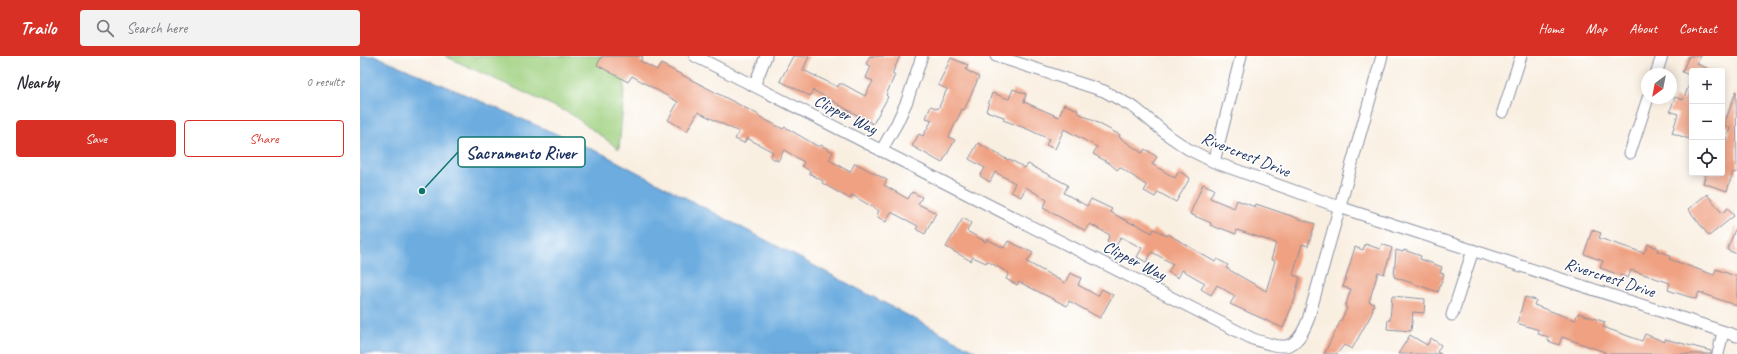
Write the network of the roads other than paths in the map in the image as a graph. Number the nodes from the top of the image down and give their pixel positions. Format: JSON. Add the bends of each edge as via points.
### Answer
{"nodes":[{"id":1,"x":695,"y":56,"type":"edge"},
{"id":2,"x":766,"y":56,"type":"edge"},
{"id":3,"x":922,"y":56,"type":"edge"},
{"id":4,"x":996,"y":56,"type":"edge"},
{"id":5,"x":1241,"y":56,"type":"edge"},
{"id":6,"x":1382,"y":56,"type":"edge"},
{"id":7,"x":1521,"y":56,"type":"edge"},
{"id":8,"x":1662,"y":56,"type":"edge"},
{"id":9,"x":1658,"y":68,"type":"edge"},
{"id":10,"x":754,"y":86,"type":"junction"},
{"id":11,"x":1646,"y":104,"type":"edge"},
{"id":12,"x":1503,"y":112,"type":"dead end"},
{"id":13,"x":881,"y":150,"type":"junction"},
{"id":14,"x":1630,"y":153,"type":"dead end"},
{"id":15,"x":1214,"y":162,"type":"junction"},
{"id":16,"x":1339,"y":207,"type":"junction"},
{"id":17,"x":1472,"y":250,"type":"junction"},
{"id":18,"x":1452,"y":314,"type":"dead end"},
{"id":19,"x":1723,"y":332,"type":"junction"},
{"id":20,"x":1737,"y":336,"type":"edge"},
{"id":21,"x":1285,"y":350,"type":"edge"},
{"id":22,"x":1718,"y":354,"type":"edge"}],
"edges":[{"from":1,"to":10,"type":"street","name":"Clipper Way"},
{"from":2,"to":10,"type":"street"},
{"from":3,"to":13,"type":"street","via":[[905,106]]},
{"from":4,"to":15,"type":"street","name":"Rivercrest Drive","via":[[1104,91],[1135,108],[1169,136]]},
{"from":5,"to":15,"type":"street"},
{"from":6,"to":16,"type":"street","name":"Clipper Way"},
{"from":7,"to":12,"type":"street"},
{"from":8,"to":9,"type":"street"},
{"from":10,"to":13,"type":"street","name":"Clipper Way"},
{"from":11,"to":14,"type":"street"},
{"from":13,"to":21,"type":"street","name":"Clipper Way","via":[[1253,339]]},
{"from":15,"to":16,"type":"street","name":"Rivercrest Drive"},
{"from":16,"to":17,"type":"street","name":"Rivercrest Drive"},
{"from":16,"to":21,"type":"street","name":"Clipper Way","via":[[1302,336]]},
{"from":17,"to":18,"type":"street"},
{"from":17,"to":19,"type":"street","name":"Rivercrest Drive"},
{"from":19,"to":20,"type":"street","name":"Rivercrest Drive"},
{"from":19,"to":22,"type":"street"}]}
